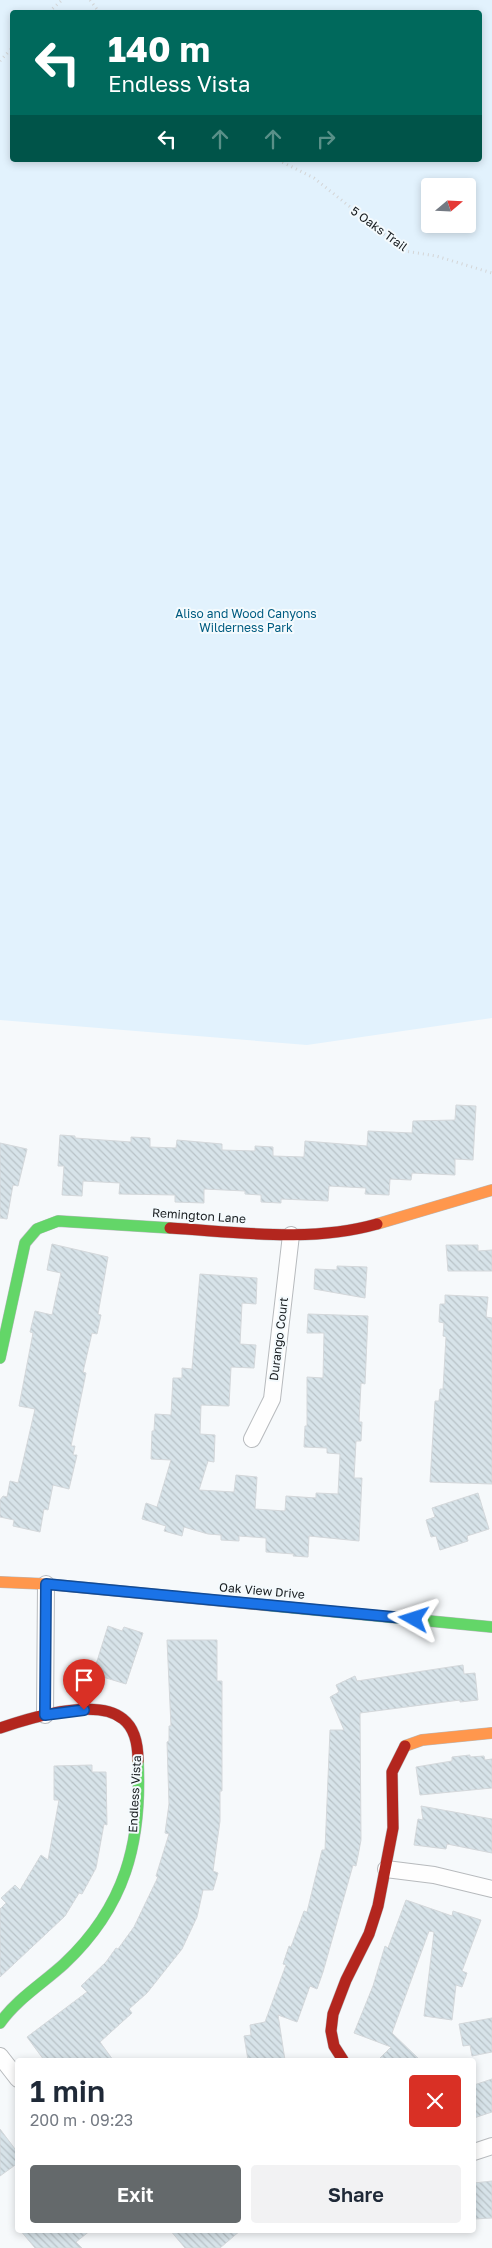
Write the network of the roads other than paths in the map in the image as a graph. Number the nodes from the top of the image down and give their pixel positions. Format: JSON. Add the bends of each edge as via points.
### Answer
{"nodes":[{"id":1,"x":492,"y":1190,"type":"edge"},
{"id":2,"x":291,"y":1235,"type":"junction"},
{"id":3,"x":0,"y":1358,"type":"edge"},
{"id":4,"x":252,"y":1439,"type":"dead end"},
{"id":5,"x":0,"y":1582,"type":"edge"},
{"id":6,"x":46,"y":1584,"type":"junction"},
{"id":7,"x":492,"y":1626,"type":"edge"},
{"id":8,"x":45,"y":1715,"type":"junction"},
{"id":9,"x":0,"y":1728,"type":"edge"},
{"id":10,"x":492,"y":1733,"type":"edge"},
{"id":11,"x":386,"y":1869,"type":"junction"},
{"id":12,"x":492,"y":1889,"type":"edge"},
{"id":13,"x":0,"y":2023,"type":"edge"},
{"id":14,"x":0,"y":2056,"type":"edge"},
{"id":15,"x":341,"y":2058,"type":"edge"},
{"id":16,"x":15,"y":2075,"type":"edge"},
{"id":17,"x":492,"y":2146,"type":"edge"},
{"id":18,"x":476,"y":2151,"type":"edge"}],
"edges":[{"from":1,"to":2,"type":"street","name":"Remington Lane","via":[[352,1231]]},
{"from":2,"to":3,"type":"street","name":"Remington Lane","via":[[58,1221],[37,1228],[25,1243]]},
{"from":2,"to":4,"type":"street","name":"Durango Court","via":[[272,1399]]},
{"from":5,"to":6,"type":"street","name":"Oak View Drive"},
{"from":6,"to":7,"type":"street","name":"Oak View Drive"},
{"from":6,"to":8,"type":"street"},
{"from":8,"to":9,"type":"street","name":"Endless Vista"},
{"from":8,"to":13,"type":"street","name":"Endless Vista","via":[[84,1710],[115,1714],[130,1726],[136,1741],[136,1822],[128,1869],[107,1915],[66,1962]]},
{"from":10,"to":11,"type":"street","via":[[422,1740],[403,1747],[392,1770],[394,1814]]},
{"from":11,"to":12,"type":"street","via":[[434,1875]]},
{"from":11,"to":15,"type":"street","via":[[369,1933],[340,1994],[330,2030],[336,2053]]},
{"from":14,"to":16,"type":"street"},
{"from":17,"to":18,"type":"street"}]}
